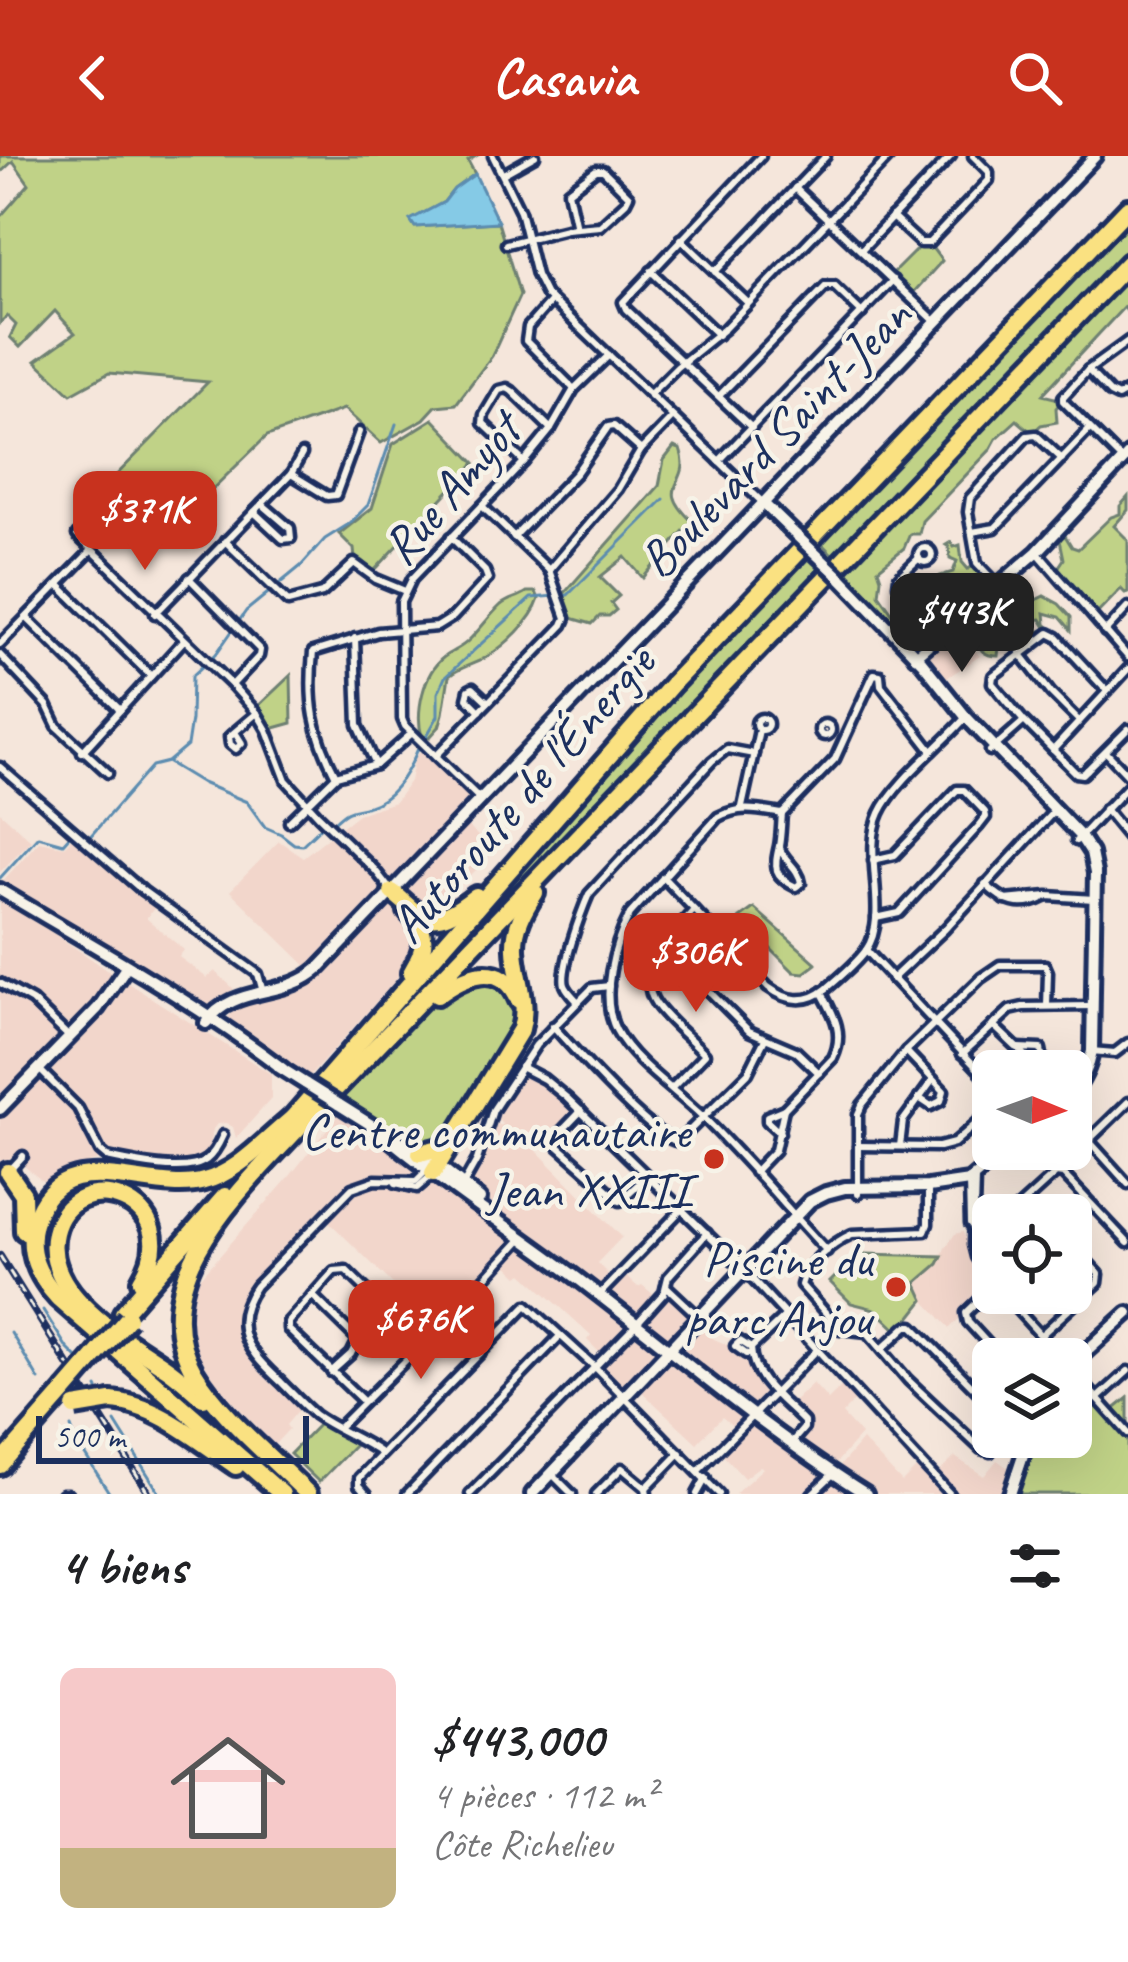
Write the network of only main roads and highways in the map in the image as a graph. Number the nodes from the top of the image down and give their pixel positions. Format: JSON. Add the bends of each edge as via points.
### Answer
{"nodes":[{"id":1,"x":1128,"y":198,"type":"edge"},
{"id":2,"x":1128,"y":208,"type":"edge"},
{"id":3,"x":1083,"y":255,"type":"junction"},
{"id":4,"x":1126,"y":266,"type":"edge"},
{"id":5,"x":566,"y":850,"type":"junction"},
{"id":6,"x":514,"y":865,"type":"junction"},
{"id":7,"x":396,"y":1000,"type":"junction"},
{"id":8,"x":402,"y":1020,"type":"junction"},
{"id":9,"x":293,"y":1117,"type":"junction"},
{"id":10,"x":4,"y":1168,"type":"edge"},
{"id":11,"x":244,"y":1188,"type":"junction"},
{"id":12,"x":124,"y":1313,"type":"junction"},
{"id":13,"x":66,"y":1395,"type":"junction"},
{"id":14,"x":195,"y":1419,"type":"junction"},
{"id":15,"x":258,"y":1445,"type":"junction"},
{"id":16,"x":0,"y":1454,"type":"edge"},
{"id":17,"x":0,"y":1465,"type":"edge"},
{"id":18,"x":278,"y":1494,"type":"edge"},
{"id":19,"x":308,"y":1494,"type":"edge"}],
"edges":[{"from":1,"to":3,"type":"highway"},
{"from":2,"to":3,"type":"highway","name":"Autoroute de l'Énergie"},
{"from":3,"to":6,"type":"highway","name":"Autoroute de l'Énergie","via":[[672,684]]},
{"from":4,"to":5,"type":"highway","name":"Autoroute de l'Énergie"},
{"from":5,"to":8,"type":"highway","name":"Autoroute de l'Énergie"},
{"from":5,"to":8,"type":"highway","via":[[517,930],[521,1029],[441,1167],[514,1031],[519,999],[505,979],[479,974]]},
{"from":6,"to":7,"type":"highway","name":"Autoroute de l'Énergie"},
{"from":6,"to":7,"type":"highway","via":[[438,917],[419,914],[392,892],[423,936]]},
{"from":7,"to":9,"type":"highway","name":"Autoroute de l'Énergie"},
{"from":8,"to":11,"type":"highway"},
{"from":9,"to":12,"type":"highway","name":"Autoroute de l'Énergie"},
{"from":9,"to":14,"type":"highway","via":[[214,1178],[177,1185],[86,1176],[52,1193],[35,1221],[33,1256],[50,1289]]},
{"from":10,"to":14,"type":"highway","via":[[23,1194],[25,1254],[41,1293]]},
{"from":11,"to":12,"type":"highway","name":"Autoroute de l'Énergie"},
{"from":11,"to":15,"type":"highway","via":[[189,1266],[178,1318],[194,1370]]},
{"from":12,"to":13,"type":"highway","name":"Autoroute de l'Énergie","bridge":true},
{"from":12,"to":13,"type":"highway","name":"Autoroute de l'Énergie","bridge":true,"via":[[79,1363]]},
{"from":12,"to":15,"type":"highway","via":[[150,1266],[153,1233],[126,1199],[91,1196],[69,1209],[55,1234],[68,1287]]},
{"from":13,"to":16,"type":"highway","name":"Autoroute de l'Énergie"},
{"from":13,"to":17,"type":"highway","name":"Autoroute de l'Énergie"},
{"from":13,"to":18,"type":"highway","bridge":true,"via":[[140,1406]]},
{"from":14,"to":18,"type":"highway"},
{"from":15,"to":19,"type":"highway"}]}
